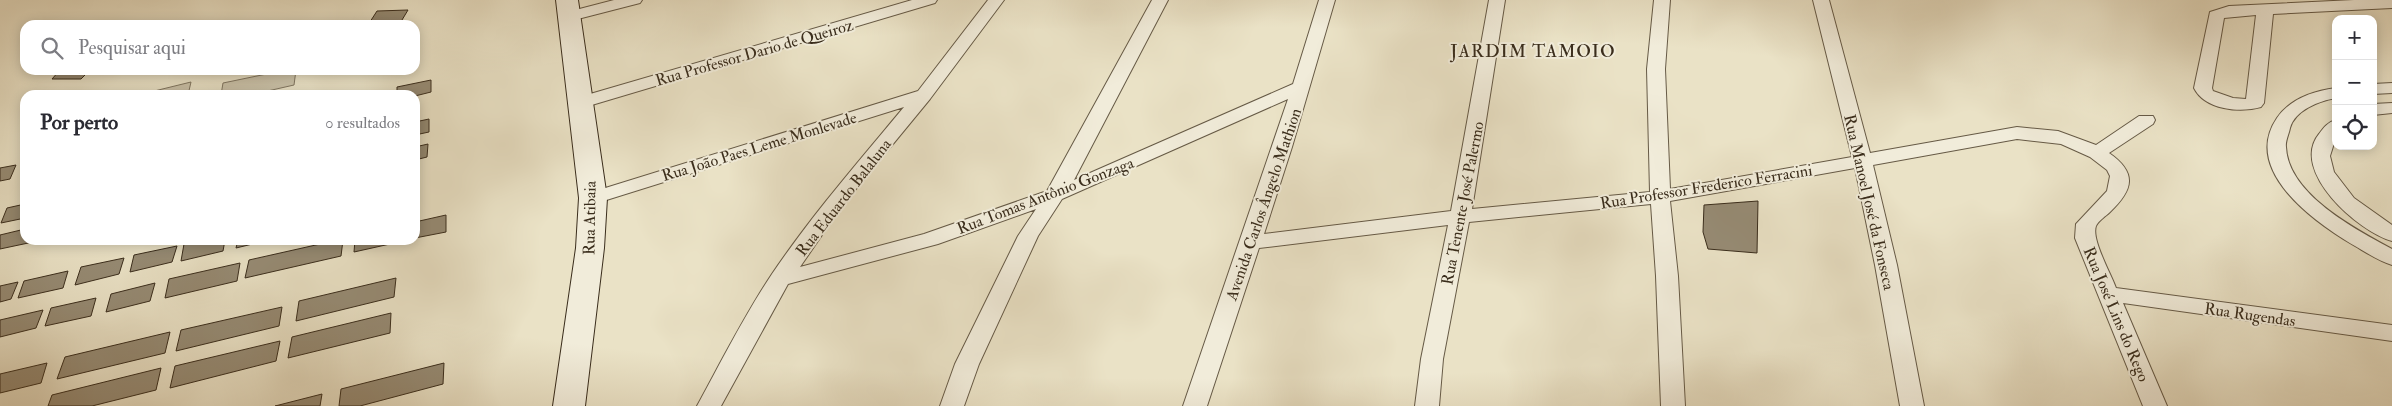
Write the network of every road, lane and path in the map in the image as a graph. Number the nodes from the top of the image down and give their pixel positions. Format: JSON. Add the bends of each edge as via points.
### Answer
{"nodes":[{"id":1,"x":634,"y":0,"type":"edge"},
{"id":2,"x":928,"y":0,"type":"edge"},
{"id":3,"x":996,"y":0,"type":"edge"},
{"id":4,"x":1160,"y":0,"type":"edge"},
{"id":5,"x":1327,"y":0,"type":"edge"},
{"id":6,"x":1497,"y":0,"type":"edge"},
{"id":7,"x":1662,"y":0,"type":"edge"},
{"id":8,"x":1820,"y":0,"type":"edge"},
{"id":9,"x":2392,"y":3,"type":"edge"},
{"id":10,"x":568,"y":8,"type":"edge"},
{"id":11,"x":2265,"y":10,"type":"junction"},
{"id":12,"x":1302,"y":87,"type":"junction"},
{"id":13,"x":2392,"y":88,"type":"edge"},
{"id":14,"x":2377,"y":89,"type":"edge"},
{"id":15,"x":2332,"y":94,"type":"edge"},
{"id":16,"x":924,"y":95,"type":"junction"},
{"id":17,"x":580,"y":103,"type":"junction"},
{"id":18,"x":2392,"y":108,"type":"edge"},
{"id":19,"x":2377,"y":110,"type":"edge"},
{"id":20,"x":2146,"y":120,"type":"dead end"},
{"id":21,"x":2332,"y":129,"type":"edge"},
{"id":22,"x":2097,"y":153,"type":"junction"},
{"id":23,"x":1863,"y":162,"type":"junction"},
{"id":24,"x":1055,"y":195,"type":"junction"},
{"id":25,"x":1660,"y":197,"type":"junction"},
{"id":26,"x":593,"y":198,"type":"junction"},
{"id":27,"x":1459,"y":217,"type":"junction"},
{"id":28,"x":2392,"y":234,"type":"edge"},
{"id":29,"x":1251,"y":242,"type":"junction"},
{"id":30,"x":2392,"y":258,"type":"edge"},
{"id":31,"x":780,"y":279,"type":"junction"},
{"id":32,"x":2109,"y":294,"type":"junction"},
{"id":33,"x":2392,"y":333,"type":"edge"},
{"id":34,"x":569,"y":406,"type":"edge"},
{"id":35,"x":709,"y":406,"type":"edge"},
{"id":36,"x":952,"y":406,"type":"edge"},
{"id":37,"x":1195,"y":406,"type":"edge"},
{"id":38,"x":1427,"y":406,"type":"edge"},
{"id":39,"x":1673,"y":406,"type":"edge"},
{"id":40,"x":1912,"y":406,"type":"edge"},
{"id":41,"x":2155,"y":406,"type":"edge"}],
"edges":[{"from":1,"to":10,"type":"street"},
{"from":2,"to":17,"type":"street","name":"Rua Professor Dario de Queiroz"},
{"from":3,"to":16,"type":"street","name":"Rua Eduardo Balaluna"},
{"from":4,"to":24,"type":"street"},
{"from":5,"to":12,"type":"street","name":"Avenida Carlos Ângelo Mathion"},
{"from":6,"to":27,"type":"street","name":"Rua Tenente José Palermo"},
{"from":7,"to":25,"type":"street","via":[[1656,69]]},
{"from":8,"to":23,"type":"street","name":"Rua Manoel José da Fonseca"},
{"from":9,"to":11,"type":"street"},
{"from":10,"to":17,"type":"main road","name":"Rua Atibaia"},
{"from":11,"to":11,"type":"street","via":[[2216,15],[2203,88],[2206,94],[2248,106],[2255,103]]},
{"from":12,"to":24,"type":"street","name":"Rua Tomas Antônio Gonzaga"},
{"from":12,"to":29,"type":"street","name":"Avenida Carlos Ângelo Mathion"},
{"from":13,"to":14,"type":"street"},
{"from":15,"to":30,"type":"street","via":[[2308,101],[2287,115],[2278,131],[2274,153],[2284,176],[2310,205],[2346,232]]},
{"from":16,"to":26,"type":"street","name":"Rua João Paes Leme Monlevade"},
{"from":16,"to":31,"type":"street","name":"Rua Eduardo Balaluna","via":[[835,202]]},
{"from":17,"to":26,"type":"main road","name":"Rua Atibaia"},
{"from":18,"to":19,"type":"street"},
{"from":20,"to":22,"type":"street"},
{"from":21,"to":28,"type":"street","via":[[2324,138],[2319,155],[2323,170],[2338,193],[2356,211]]},
{"from":22,"to":23,"type":"street","name":"Rua Professor Frederico Ferracini","via":[[2059,136],[2017,133]]},
{"from":22,"to":32,"type":"street","name":"Rua José Lins do Rego","via":[[2117,169],[2120,180],[2119,189],[2109,202],[2086,224],[2085,238]]},
{"from":23,"to":25,"type":"street","name":"Rua Professor Frederico Ferracini"},
{"from":23,"to":40,"type":"street","name":"Rua Manoel José da Fonseca"},
{"from":24,"to":31,"type":"street","name":"Rua Tomas Antônio Gonzaga","via":[[931,239]]},
{"from":24,"to":36,"type":"street","via":[[1002,285]]},
{"from":25,"to":27,"type":"street","name":"Rua Professor Frederico Ferracini"},
{"from":25,"to":39,"type":"street"},
{"from":26,"to":34,"type":"main road","name":"Rua Atibaia","via":[[590,248]]},
{"from":27,"to":29,"type":"street","name":"Rua Professor Frederico Ferracini"},
{"from":27,"to":38,"type":"street","name":"Rua Tenente José Palermo","via":[[1432,359]]},
{"from":29,"to":37,"type":"street","name":"Avenida Carlos Ângelo Mathion"},
{"from":31,"to":35,"type":"street","name":"Rua Eduardo Balaluna"},
{"from":32,"to":33,"type":"street","name":"Rua Rugendas"},
{"from":32,"to":41,"type":"street","name":"Rua José Lins do Rego"}]}
